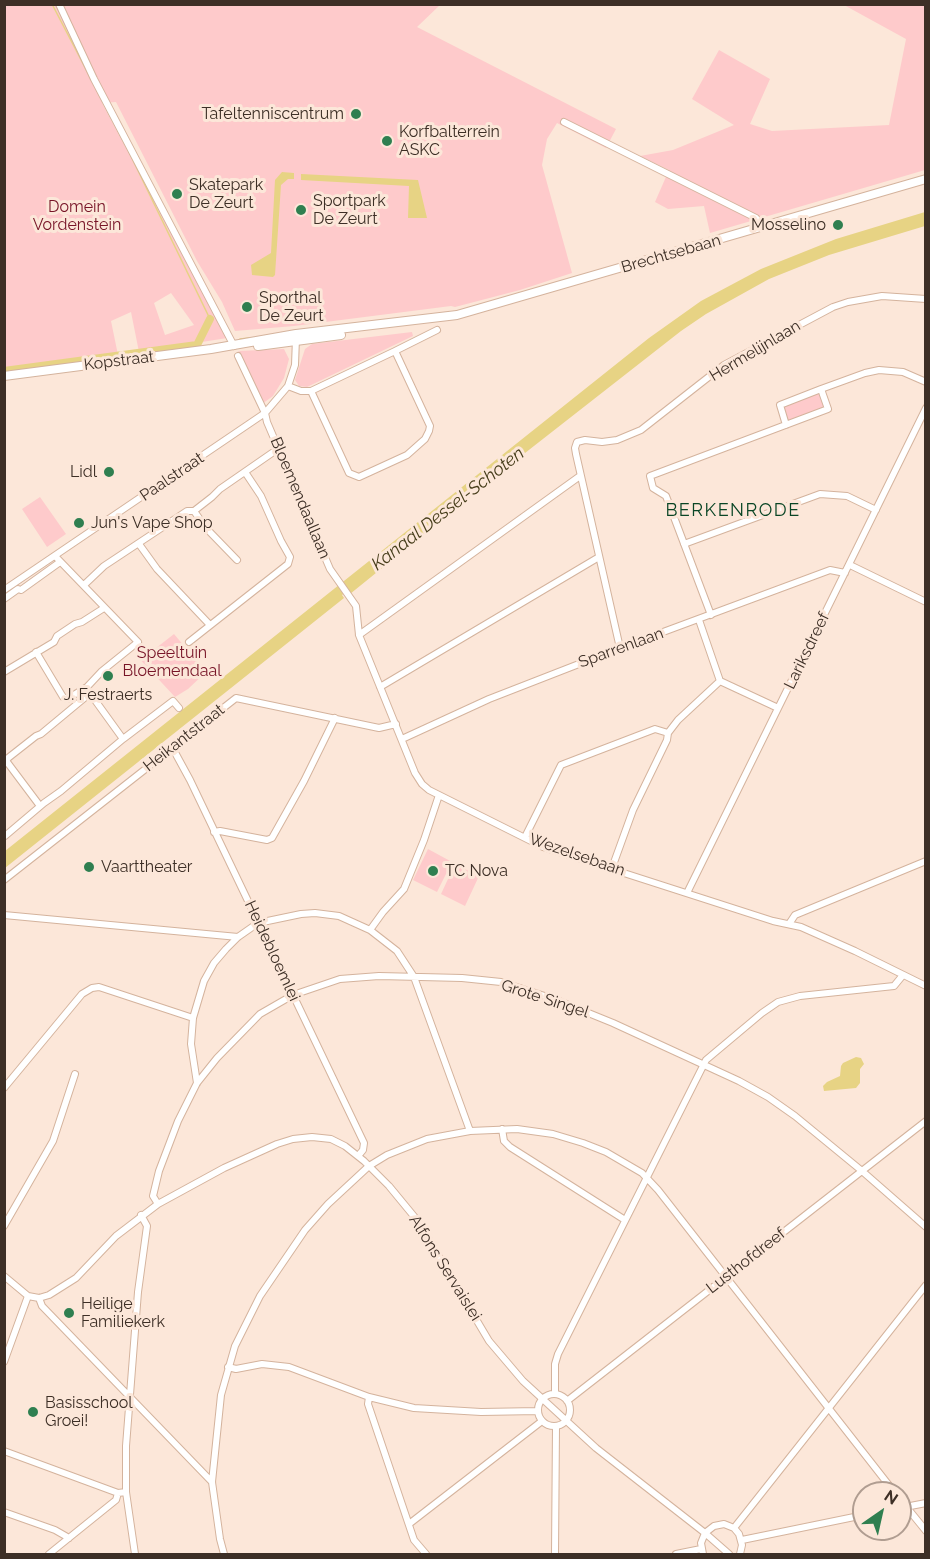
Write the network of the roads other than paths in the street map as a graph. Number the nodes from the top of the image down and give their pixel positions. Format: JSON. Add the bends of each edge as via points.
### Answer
{"nodes":[{"id":1,"x":59,"y":4,"type":"edge"},
{"id":2,"x":564,"y":122,"type":"dead end"},
{"id":3,"x":926,"y":179,"type":"edge"},
{"id":4,"x":765,"y":227,"type":"junction"},
{"id":5,"x":926,"y":299,"type":"edge"},
{"id":6,"x":437,"y":330,"type":"dead end"},
{"id":7,"x":296,"y":338,"type":"junction"},
{"id":8,"x":234,"y":346,"type":"junction"},
{"id":9,"x":395,"y":351,"type":"junction"},
{"id":10,"x":238,"y":356,"type":"dead end"},
{"id":11,"x":4,"y":376,"type":"edge"},
{"id":12,"x":926,"y":382,"type":"edge"},
{"id":13,"x":288,"y":386,"type":"junction"},
{"id":14,"x":821,"y":389,"type":"junction"},
{"id":15,"x":311,"y":391,"type":"junction"},
{"id":16,"x":926,"y":408,"type":"edge"},
{"id":17,"x":265,"y":413,"type":"junction"},
{"id":18,"x":786,"y":425,"type":"junction"},
{"id":19,"x":272,"y":453,"type":"dead end"},
{"id":20,"x":245,"y":472,"type":"junction"},
{"id":21,"x":580,"y":476,"type":"junction"},
{"id":22,"x":876,"y":510,"type":"junction"},
{"id":23,"x":194,"y":511,"type":"junction"},
{"id":24,"x":139,"y":544,"type":"junction"},
{"id":25,"x":684,"y":544,"type":"junction"},
{"id":26,"x":55,"y":556,"type":"junction"},
{"id":27,"x":599,"y":557,"type":"junction"},
{"id":28,"x":237,"y":560,"type":"dead end"},
{"id":29,"x":60,"y":562,"type":"junction"},
{"id":30,"x":850,"y":565,"type":"junction"},
{"id":31,"x":845,"y":573,"type":"junction"},
{"id":32,"x":84,"y":585,"type":"junction"},
{"id":33,"x":4,"y":590,"type":"edge"},
{"id":34,"x":350,"y":597,"type":"joint"},
{"id":35,"x":4,"y":599,"type":"edge"},
{"id":36,"x":926,"y":602,"type":"edge"},
{"id":37,"x":104,"y":608,"type":"junction"},
{"id":38,"x":711,"y":615,"type":"junction"},
{"id":39,"x":699,"y":620,"type":"junction"},
{"id":40,"x":210,"y":625,"type":"junction"},
{"id":41,"x":359,"y":635,"type":"junction"},
{"id":42,"x":189,"y":642,"type":"dead end"},
{"id":43,"x":620,"y":648,"type":"junction"},
{"id":44,"x":36,"y":652,"type":"junction"},
{"id":45,"x":4,"y":672,"type":"edge"},
{"id":46,"x":720,"y":681,"type":"junction"},
{"id":47,"x":380,"y":687,"type":"junction"},
{"id":48,"x":179,"y":708,"type":"dead end"},
{"id":49,"x":778,"y":708,"type":"junction"},
{"id":50,"x":335,"y":718,"type":"junction"},
{"id":51,"x":396,"y":724,"type":"junction"},
{"id":52,"x":668,"y":733,"type":"junction"},
{"id":53,"x":123,"y":739,"type":"junction"},
{"id":54,"x":402,"y":739,"type":"junction"},
{"id":55,"x":172,"y":747,"type":"junction"},
{"id":56,"x":6,"y":763,"type":"edge"},
{"id":57,"x":439,"y":795,"type":"junction"},
{"id":58,"x":40,"y":806,"type":"junction"},
{"id":59,"x":214,"y":832,"type":"junction"},
{"id":60,"x":5,"y":835,"type":"edge"},
{"id":61,"x":525,"y":837,"type":"junction"},
{"id":62,"x":926,"y":861,"type":"edge"},
{"id":63,"x":612,"y":868,"type":"junction"},
{"id":64,"x":4,"y":880,"type":"edge"},
{"id":65,"x":687,"y":892,"type":"junction"},
{"id":66,"x":4,"y":915,"type":"edge"},
{"id":67,"x":258,"y":923,"type":"junction"},
{"id":68,"x":789,"y":924,"type":"junction"},
{"id":69,"x":370,"y":930,"type":"junction"},
{"id":70,"x":238,"y":937,"type":"junction"},
{"id":71,"x":903,"y":975,"type":"junction"},
{"id":72,"x":414,"y":977,"type":"junction"},
{"id":73,"x":926,"y":986,"type":"edge"},
{"id":74,"x":293,"y":995,"type":"junction"},
{"id":75,"x":193,"y":1018,"type":"junction"},
{"id":76,"x":703,"y":1064,"type":"junction"},
{"id":77,"x":75,"y":1074,"type":"dead end"},
{"id":78,"x":197,"y":1083,"type":"junction"},
{"id":79,"x":4,"y":1088,"type":"edge"},
{"id":80,"x":926,"y":1121,"type":"edge"},
{"id":81,"x":502,"y":1129,"type":"junction"},
{"id":82,"x":470,"y":1131,"type":"junction"},
{"id":83,"x":358,"y":1156,"type":"junction"},
{"id":84,"x":369,"y":1166,"type":"junction"},
{"id":85,"x":862,"y":1171,"type":"junction"},
{"id":86,"x":646,"y":1178,"type":"junction"},
{"id":87,"x":158,"y":1204,"type":"junction"},
{"id":88,"x":141,"y":1215,"type":"junction"},
{"id":89,"x":625,"y":1220,"type":"junction"},
{"id":90,"x":4,"y":1226,"type":"edge"},
{"id":91,"x":926,"y":1227,"type":"edge"},
{"id":92,"x":4,"y":1276,"type":"edge"},
{"id":93,"x":726,"y":1277,"type":"junction"},
{"id":94,"x":926,"y":1285,"type":"edge"},
{"id":95,"x":28,"y":1296,"type":"junction"},
{"id":96,"x":39,"y":1298,"type":"junction"},
{"id":97,"x":4,"y":1362,"type":"edge"},
{"id":98,"x":228,"y":1367,"type":"junction"},
{"id":99,"x":555,"y":1394,"type":"junction"},
{"id":100,"x":129,"y":1397,"type":"junction"},
{"id":101,"x":369,"y":1397,"type":"junction"},
{"id":102,"x":542,"y":1399,"type":"junction"},
{"id":103,"x":567,"y":1401,"type":"junction"},
{"id":104,"x":828,"y":1409,"type":"junction"},
{"id":105,"x":538,"y":1411,"type":"junction"},
{"id":106,"x":542,"y":1421,"type":"junction"},
{"id":107,"x":565,"y":1421,"type":"junction"},
{"id":108,"x":555,"y":1426,"type":"junction"},
{"id":109,"x":4,"y":1451,"type":"edge"},
{"id":110,"x":885,"y":1481,"type":"edge"},
{"id":111,"x":212,"y":1482,"type":"junction"},
{"id":112,"x":126,"y":1492,"type":"junction"},
{"id":113,"x":117,"y":1496,"type":"junction"},
{"id":114,"x":127,"y":1500,"type":"junction"},
{"id":115,"x":4,"y":1512,"type":"edge"},
{"id":116,"x":912,"y":1516,"type":"edge"},
{"id":117,"x":852,"y":1517,"type":"edge"},
{"id":118,"x":409,"y":1524,"type":"junction"},
{"id":119,"x":734,"y":1528,"type":"junction"},
{"id":120,"x":926,"y":1531,"type":"edge"},
{"id":121,"x":705,"y":1533,"type":"junction"},
{"id":122,"x":69,"y":1538,"type":"junction"},
{"id":123,"x":742,"y":1540,"type":"junction"},
{"id":124,"x":702,"y":1552,"type":"edge"},
{"id":125,"x":49,"y":1554,"type":"edge"},
{"id":126,"x":135,"y":1554,"type":"edge"},
{"id":127,"x":224,"y":1554,"type":"edge"},
{"id":128,"x":426,"y":1554,"type":"edge"},
{"id":129,"x":555,"y":1554,"type":"edge"},
{"id":130,"x":676,"y":1554,"type":"edge"},
{"id":131,"x":729,"y":1554,"type":"edge"},
{"id":132,"x":740,"y":1554,"type":"edge"}],
"edges":[{"from":1,"to":8,"type":"street","via":[[94,79]]},
{"from":2,"to":4,"type":"street","via":[[756,218]]},
{"from":3,"to":4,"type":"main road","name":"Brechtsebaan"},
{"from":4,"to":7,"type":"main road","name":"Brechtsebaan","via":[[457,315]]},
{"from":5,"to":21,"type":"street","name":"Hermelijnlaan","via":[[882,296],[833,307],[724,365],[641,430],[617,440],[580,440],[575,445]]},
{"from":6,"to":9,"type":"street"},
{"from":7,"to":8,"type":"main road","name":"Kopstraat"},
{"from":7,"to":13,"type":"street","name":"Paalstraat","via":[[295,365]]},
{"from":8,"to":11,"type":"main road","name":"Kopstraat"},
{"from":9,"to":15,"type":"street"},
{"from":9,"to":15,"type":"street","via":[[430,426],[425,439],[407,455],[372,473],[359,477],[349,473]]},
{"from":10,"to":17,"type":"street","name":"Bloemendaallaan"},
{"from":12,"to":14,"type":"street","via":[[903,372],[879,370]]},
{"from":13,"to":15,"type":"street"},
{"from":13,"to":17,"type":"street","name":"Paalstraat"},
{"from":14,"to":18,"type":"street","via":[[780,405]]},
{"from":14,"to":18,"type":"street","via":[[828,409]]},
{"from":16,"to":22,"type":"street","name":"Lariksdreef"},
{"from":17,"to":26,"type":"street","name":"Paalstraat"},
{"from":17,"to":34,"type":"street","name":"Bloemendaallaan","via":[[330,569]]},
{"from":18,"to":25,"type":"street","via":[[650,476],[653,488],[666,496]]},
{"from":19,"to":20,"type":"street"},
{"from":20,"to":23,"type":"street"},
{"from":20,"to":40,"type":"street","via":[[290,557],[288,564]]},
{"from":21,"to":27,"type":"street"},
{"from":21,"to":41,"type":"street"},
{"from":22,"to":25,"type":"street","via":[[848,496],[820,494]]},
{"from":22,"to":30,"type":"street","name":"Lariksdreef"},
{"from":23,"to":24,"type":"street","via":[[187,511]]},
{"from":23,"to":28,"type":"street"},
{"from":24,"to":32,"type":"street","via":[[104,566]]},
{"from":24,"to":40,"type":"street"},
{"from":25,"to":38,"type":"street"},
{"from":26,"to":29,"type":"street"},
{"from":26,"to":33,"type":"street","name":"Paalstraat"},
{"from":27,"to":43,"type":"street"},
{"from":27,"to":47,"type":"street"},
{"from":29,"to":32,"type":"street"},
{"from":29,"to":35,"type":"street"},
{"from":30,"to":31,"type":"street","name":"Lariksdreef"},
{"from":30,"to":36,"type":"street"},
{"from":31,"to":38,"type":"street","name":"Sparrenlaan","via":[[830,570]]},
{"from":31,"to":49,"type":"street","name":"Lariksdreef"},
{"from":32,"to":37,"type":"street"},
{"from":34,"to":41,"type":"street","name":"Wezelsebaan","via":[[356,606]]},
{"from":37,"to":44,"type":"street"},
{"from":37,"to":44,"type":"street","via":[[138,642],[87,687],[67,699]]},
{"from":38,"to":39,"type":"street","name":"Sparrenlaan"},
{"from":39,"to":43,"type":"street","name":"Sparrenlaan"},
{"from":39,"to":46,"type":"street"},
{"from":40,"to":42,"type":"street"},
{"from":41,"to":47,"type":"street","name":"Wezelsebaan"},
{"from":43,"to":54,"type":"street","name":"Sparrenlaan","via":[[489,699]]},
{"from":44,"to":45,"type":"street"},
{"from":46,"to":49,"type":"street"},
{"from":46,"to":52,"type":"street"},
{"from":47,"to":51,"type":"street","name":"Wezelsebaan"},
{"from":48,"to":53,"type":"street","via":[[173,701]]},
{"from":49,"to":65,"type":"street","name":"Lariksdreef"},
{"from":50,"to":51,"type":"street","name":"Heikantstraat","via":[[379,728]]},
{"from":50,"to":55,"type":"street","name":"Heikantstraat","via":[[236,698]]},
{"from":50,"to":59,"type":"street","via":[[272,838]]},
{"from":51,"to":54,"type":"street","name":"Wezelsebaan"},
{"from":52,"to":61,"type":"street","via":[[655,729],[561,765]]},
{"from":52,"to":63,"type":"street"},
{"from":53,"to":56,"type":"street","via":[[88,695]]},
{"from":53,"to":58,"type":"street"},
{"from":54,"to":57,"type":"street","name":"Wezelsebaan","via":[[422,784]]},
{"from":55,"to":59,"type":"street","name":"Heidebloemlei"},
{"from":55,"to":64,"type":"street","name":"Heikantstraat"},
{"from":56,"to":58,"type":"street"},
{"from":57,"to":61,"type":"street","name":"Wezelsebaan"},
{"from":57,"to":69,"type":"street","via":[[404,889]]},
{"from":58,"to":60,"type":"street"},
{"from":59,"to":67,"type":"street","name":"Heidebloemlei"},
{"from":61,"to":63,"type":"street","name":"Wezelsebaan","via":[[543,847]]},
{"from":62,"to":68,"type":"street","via":[[795,915]]},
{"from":63,"to":65,"type":"street","name":"Wezelsebaan"},
{"from":65,"to":68,"type":"street","name":"Wezelsebaan"},
{"from":66,"to":70,"type":"street"},
{"from":67,"to":69,"type":"street","via":[[315,914],[339,916]]},
{"from":67,"to":70,"type":"street"},
{"from":67,"to":74,"type":"street","name":"Heidebloemlei"},
{"from":68,"to":71,"type":"street","name":"Wezelsebaan"},
{"from":69,"to":72,"type":"street","via":[[397,951]]},
{"from":70,"to":75,"type":"street","via":[[214,963],[204,981]]},
{"from":71,"to":73,"type":"street","name":"Wezelsebaan"},
{"from":71,"to":76,"type":"street","via":[[894,986],[778,1002]]},
{"from":72,"to":74,"type":"street","name":"Grote Singel","via":[[340,979]]},
{"from":72,"to":76,"type":"street","name":"Grote Singel","via":[[501,982],[525,989],[605,1019]]},
{"from":72,"to":82,"type":"street"},
{"from":74,"to":78,"type":"street","name":"Grote Singel","via":[[251,1022]]},
{"from":74,"to":83,"type":"street","name":"Heidebloemlei","via":[[364,1143]]},
{"from":75,"to":78,"type":"street","via":[[191,1044]]},
{"from":75,"to":79,"type":"street","via":[[92,988],[82,994]]},
{"from":76,"to":85,"type":"street","name":"Grote Singel","via":[[768,1097]]},
{"from":76,"to":86,"type":"street"},
{"from":77,"to":90,"type":"street","via":[[53,1142]]},
{"from":78,"to":87,"type":"street","name":"Grote Singel","via":[[155,1183],[153,1196]]},
{"from":80,"to":85,"type":"street","name":"Lusthofdreef"},
{"from":81,"to":82,"type":"street"},
{"from":81,"to":86,"type":"street","via":[[553,1134],[583,1143],[606,1152]]},
{"from":81,"to":89,"type":"street","via":[[504,1142],[510,1147]]},
{"from":82,"to":84,"type":"street","via":[[427,1139]]},
{"from":83,"to":84,"type":"street","name":"Alfons Servaislei"},
{"from":83,"to":87,"type":"street","name":"Alfons Servaislei","via":[[331,1139],[293,1139],[224,1168]]},
{"from":84,"to":98,"type":"street","via":[[328,1204],[284,1259],[250,1315]]},
{"from":84,"to":102,"type":"street","name":"Alfons Servaislei","via":[[417,1220],[489,1341]]},
{"from":85,"to":91,"type":"street","name":"Grote Singel"},
{"from":85,"to":93,"type":"street","name":"Lusthofdreef"},
{"from":86,"to":89,"type":"street"},
{"from":86,"to":93,"type":"street"},
{"from":87,"to":88,"type":"street","name":"Alfons Servaislei"},
{"from":88,"to":96,"type":"street","name":"Alfons Servaislei","via":[[71,1281]]},
{"from":88,"to":100,"type":"street","via":[[147,1226]]},
{"from":89,"to":99,"type":"street","via":[[558,1354]]},
{"from":92,"to":95,"type":"street"},
{"from":93,"to":103,"type":"street","name":"Lusthofdreef"},
{"from":93,"to":104,"type":"street"},
{"from":94,"to":104,"type":"street"},
{"from":95,"to":96,"type":"street"},
{"from":95,"to":97,"type":"street"},
{"from":96,"to":100,"type":"street","via":[[42,1306]]},
{"from":98,"to":101,"type":"street","via":[[289,1366]]},
{"from":98,"to":111,"type":"street","via":[[221,1395]]},
{"from":99,"to":102,"type":"street"},
{"from":99,"to":103,"type":"street"},
{"from":100,"to":111,"type":"street"},
{"from":100,"to":112,"type":"street"},
{"from":101,"to":105,"type":"street","via":[[434,1410]]},
{"from":101,"to":118,"type":"street","via":[[368,1404]]},
{"from":102,"to":105,"type":"street"},
{"from":102,"to":107,"type":"street","name":"Alfons Servaislei"},
{"from":103,"to":107,"type":"street","via":[[570,1412]]},
{"from":104,"to":110,"type":"street"},
{"from":104,"to":119,"type":"street"},
{"from":105,"to":106,"type":"street"},
{"from":106,"to":108,"type":"street"},
{"from":106,"to":118,"type":"street"},
{"from":107,"to":108,"type":"street"},
{"from":107,"to":121,"type":"street","name":"Alfons Servaislei"},
{"from":108,"to":129,"type":"street"},
{"from":109,"to":113,"type":"street"},
{"from":111,"to":127,"type":"street"},
{"from":112,"to":113,"type":"street"},
{"from":112,"to":114,"type":"street"},
{"from":113,"to":114,"type":"street"},
{"from":113,"to":122,"type":"street"},
{"from":114,"to":126,"type":"street"},
{"from":115,"to":122,"type":"street"},
{"from":116,"to":120,"type":"street"},
{"from":117,"to":123,"type":"street"},
{"from":118,"to":128,"type":"street","via":[[414,1540]]},
{"from":119,"to":121,"type":"street","via":[[719,1525]]},
{"from":119,"to":123,"type":"street"},
{"from":121,"to":124,"type":"street"},
{"from":121,"to":131,"type":"street","name":"Alfons Servaislei"},
{"from":122,"to":125,"type":"street"},
{"from":123,"to":132,"type":"street"},
{"from":124,"to":130,"type":"street"}]}
